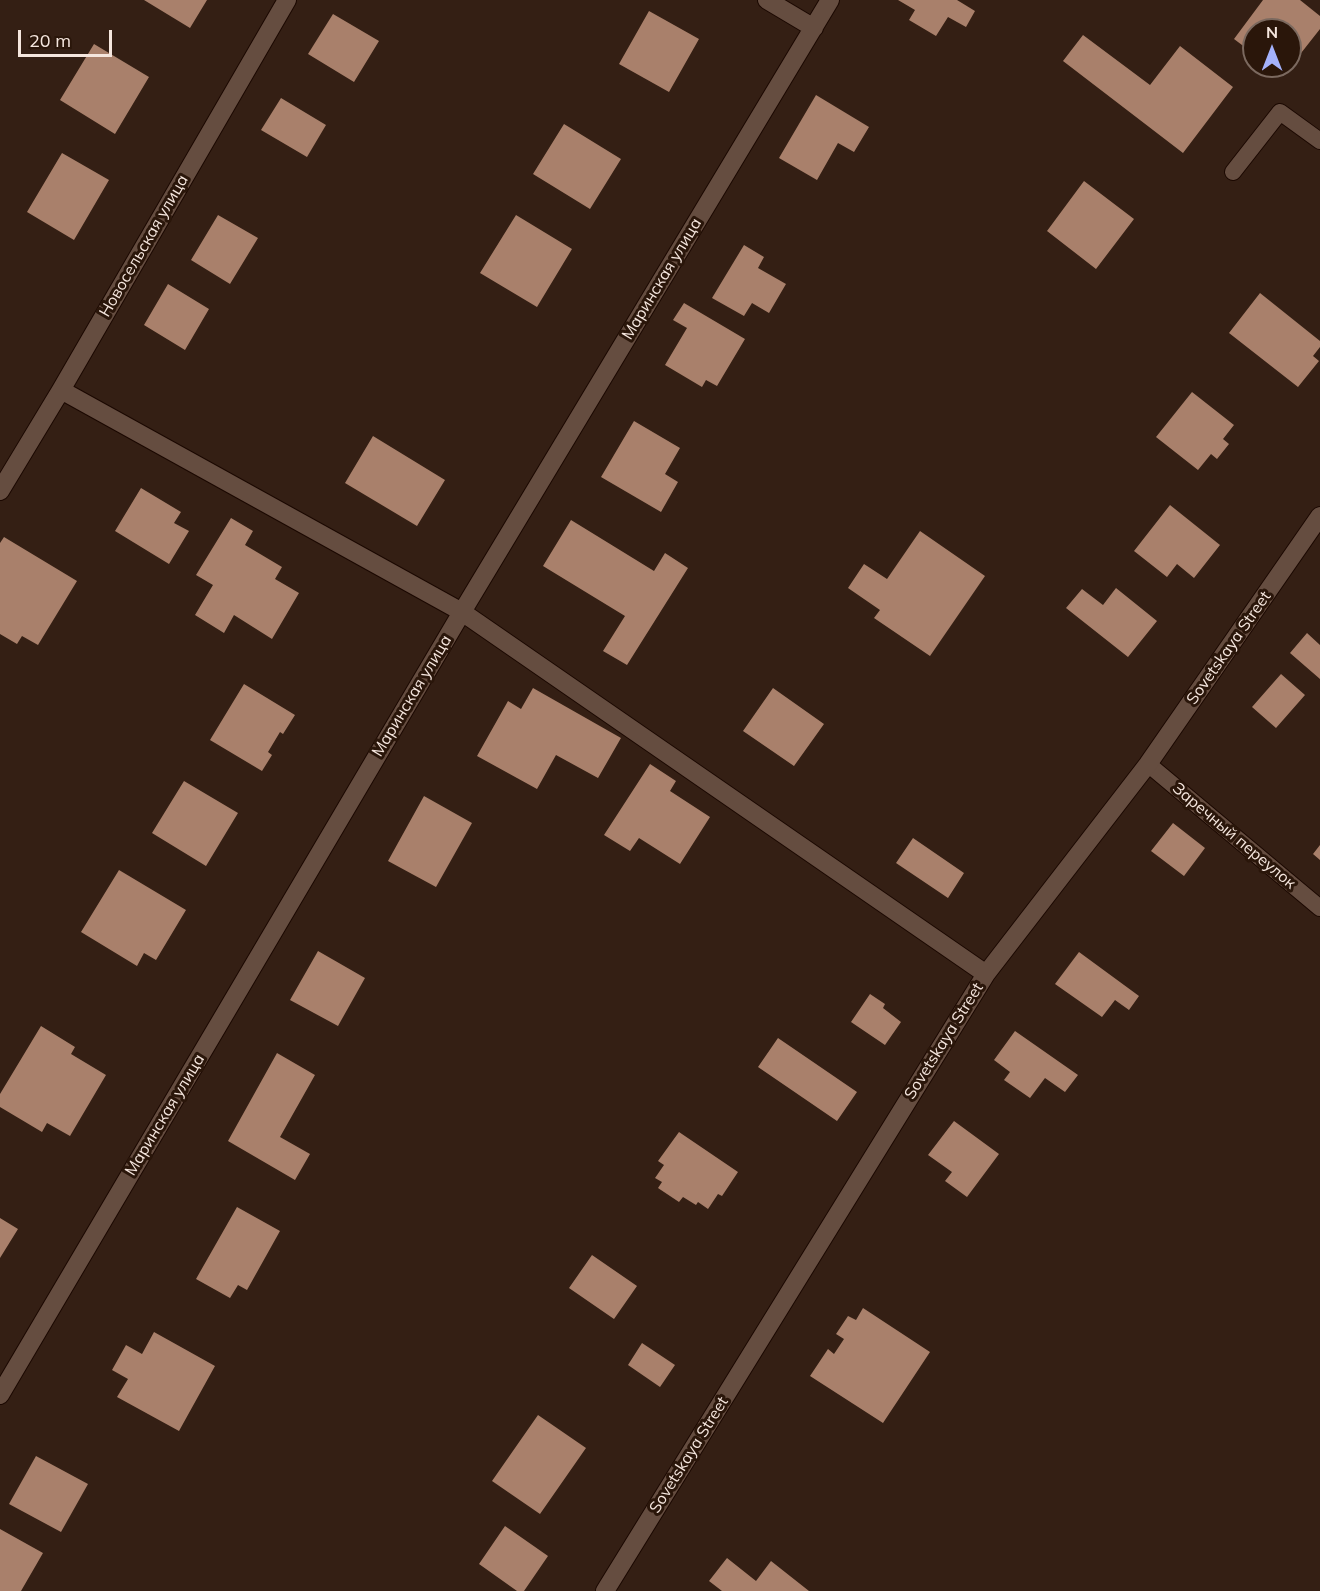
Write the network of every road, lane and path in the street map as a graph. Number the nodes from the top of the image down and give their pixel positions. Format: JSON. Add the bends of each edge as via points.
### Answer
{"nodes":[{"id":1,"x":287,"y":0,"type":"edge"},
{"id":2,"x":767,"y":0,"type":"edge"},
{"id":3,"x":830,"y":0,"type":"edge"},
{"id":4,"x":813,"y":28,"type":"junction"},
{"id":5,"x":1320,"y":141,"type":"edge"},
{"id":6,"x":1233,"y":172,"type":"dead end"},
{"id":7,"x":61,"y":390,"type":"junction"},
{"id":8,"x":0,"y":491,"type":"edge"},
{"id":9,"x":1320,"y":516,"type":"edge"},
{"id":10,"x":462,"y":612,"type":"junction"},
{"id":11,"x":1148,"y":764,"type":"junction"},
{"id":12,"x":1320,"y":908,"type":"edge"},
{"id":13,"x":986,"y":974,"type":"junction"},
{"id":14,"x":0,"y":1395,"type":"edge"},
{"id":15,"x":605,"y":1591,"type":"edge"}],
"edges":[{"from":1,"to":7,"type":"street","name":"Новосельская улица"},
{"from":2,"to":4,"type":"street"},
{"from":3,"to":4,"type":"street","name":"Маринская улица"},
{"from":4,"to":10,"type":"street","name":"Маринская улица"},
{"from":5,"to":6,"type":"lane","via":[[1280,112]]},
{"from":7,"to":8,"type":"street","name":"Новосельская улица"},
{"from":7,"to":10,"type":"street"},
{"from":9,"to":11,"type":"street","name":"Sovetskaya Street"},
{"from":10,"to":13,"type":"street"},
{"from":10,"to":14,"type":"street","name":"Маринская улица"},
{"from":11,"to":12,"type":"lane","name":"Заречный переулок"},
{"from":11,"to":13,"type":"street","name":"Sovetskaya Street"},
{"from":13,"to":15,"type":"street","name":"Sovetskaya Street"}]}
